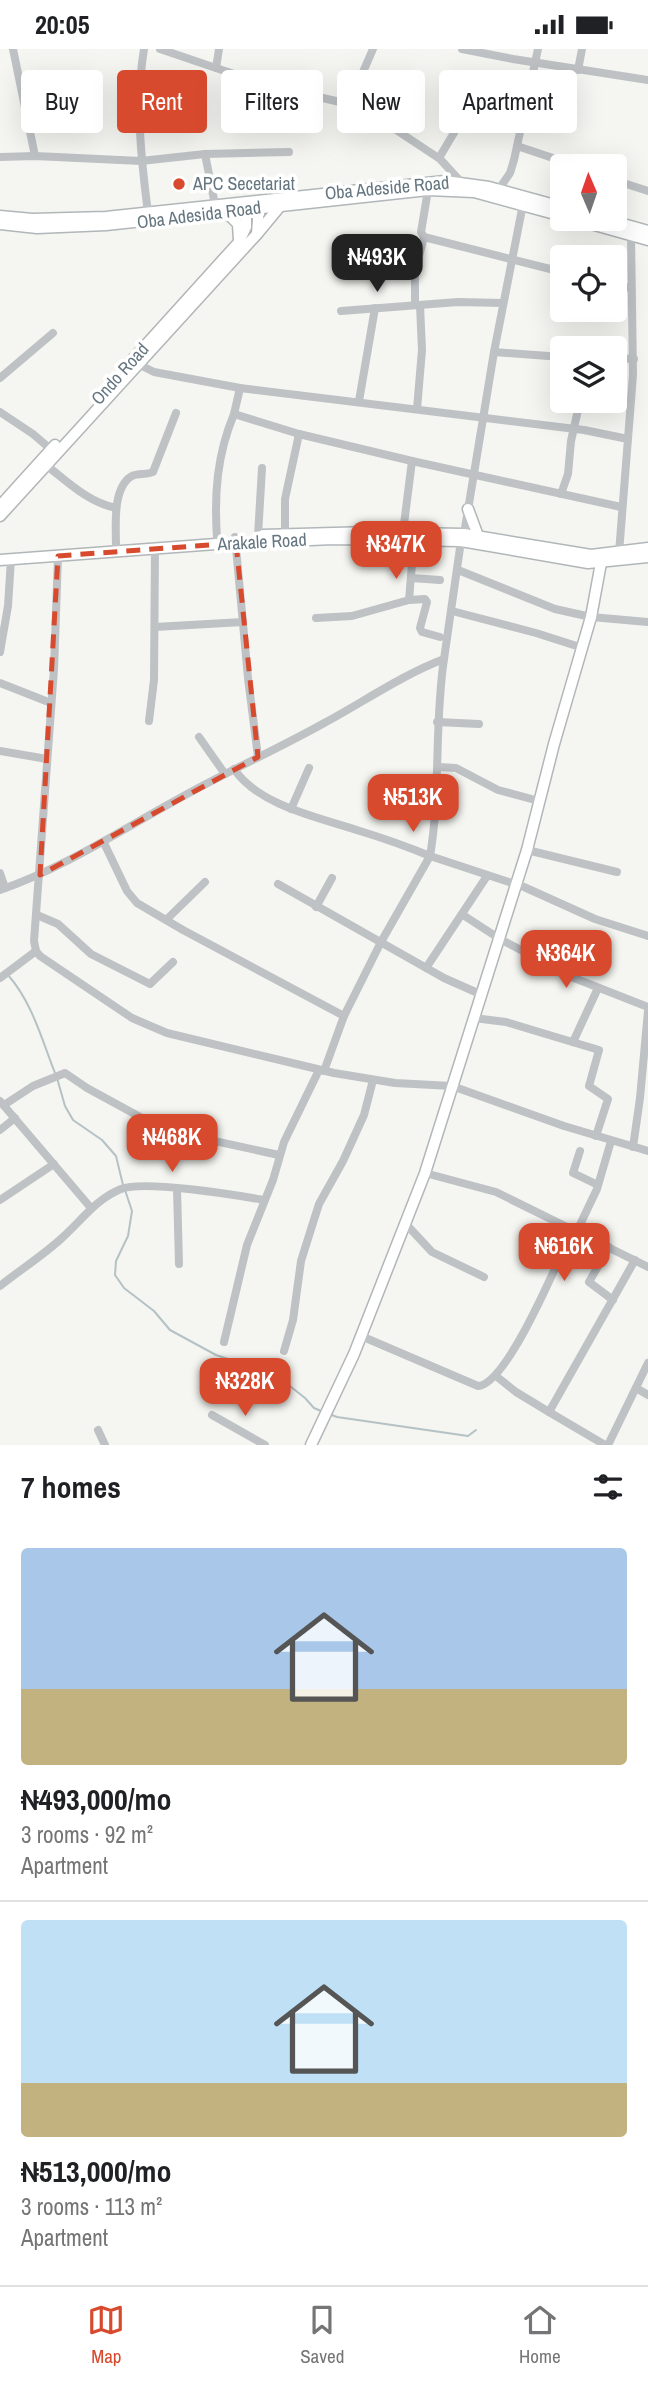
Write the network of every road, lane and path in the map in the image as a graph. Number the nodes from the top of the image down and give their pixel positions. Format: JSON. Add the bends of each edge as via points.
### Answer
{"nodes":[{"id":1,"x":13,"y":49,"type":"edge"},
{"id":2,"x":144,"y":49,"type":"edge"},
{"id":3,"x":160,"y":49,"type":"edge"},
{"id":4,"x":219,"y":49,"type":"edge"},
{"id":5,"x":373,"y":49,"type":"edge"},
{"id":6,"x":461,"y":49,"type":"edge"},
{"id":7,"x":538,"y":49,"type":"edge"},
{"id":8,"x":582,"y":49,"type":"edge"},
{"id":9,"x":536,"y":62,"type":"junction"},
{"id":10,"x":216,"y":68,"type":"junction"},
{"id":11,"x":364,"y":70,"type":"edge"},
{"id":12,"x":534,"y":70,"type":"edge"},
{"id":13,"x":578,"y":70,"type":"junction"},
{"id":14,"x":648,"y":80,"type":"edge"},
{"id":15,"x":337,"y":101,"type":"edge"},
{"id":16,"x":402,"y":133,"type":"edge"},
{"id":17,"x":454,"y":133,"type":"edge"},
{"id":18,"x":520,"y":133,"type":"edge"},
{"id":19,"x":517,"y":146,"type":"junction"},
{"id":20,"x":289,"y":152,"type":"dead end"},
{"id":21,"x":205,"y":154,"type":"junction"},
{"id":22,"x":36,"y":156,"type":"junction"},
{"id":23,"x":0,"y":157,"type":"edge"},
{"id":24,"x":550,"y":157,"type":"edge"},
{"id":25,"x":439,"y":158,"type":"junction"},
{"id":26,"x":141,"y":161,"type":"junction"},
{"id":27,"x":510,"y":173,"type":"junction"},
{"id":28,"x":461,"y":182,"type":"junction"},
{"id":29,"x":627,"y":184,"type":"edge"},
{"id":30,"x":428,"y":190,"type":"junction"},
{"id":31,"x":499,"y":190,"type":"junction"},
{"id":32,"x":648,"y":191,"type":"edge"},
{"id":33,"x":368,"y":192,"type":"junction"},
{"id":34,"x":513,"y":193,"type":"junction"},
{"id":35,"x":260,"y":204,"type":"junction"},
{"id":36,"x":523,"y":204,"type":"junction"},
{"id":37,"x":550,"y":204,"type":"edge"},
{"id":38,"x":215,"y":205,"type":"junction"},
{"id":39,"x":281,"y":205,"type":"junction"},
{"id":40,"x":246,"y":206,"type":"junction"},
{"id":41,"x":225,"y":211,"type":"junction"},
{"id":42,"x":550,"y":212,"type":"edge"},
{"id":43,"x":148,"y":213,"type":"junction"},
{"id":44,"x":0,"y":216,"type":"edge"},
{"id":45,"x":0,"y":223,"type":"edge"},
{"id":46,"x":627,"y":225,"type":"edge"},
{"id":47,"x":616,"y":231,"type":"edge"},
{"id":48,"x":648,"y":231,"type":"edge"},
{"id":49,"x":257,"y":234,"type":"junction"},
{"id":50,"x":631,"y":235,"type":"junction"},
{"id":51,"x":424,"y":237,"type":"junction"},
{"id":52,"x":648,"y":240,"type":"edge"},
{"id":53,"x":239,"y":242,"type":"junction"},
{"id":54,"x":511,"y":260,"type":"junction"},
{"id":55,"x":550,"y":269,"type":"edge"},
{"id":56,"x":627,"y":287,"type":"edge"},
{"id":57,"x":631,"y":288,"type":"junction"},
{"id":58,"x":503,"y":303,"type":"junction"},
{"id":59,"x":418,"y":305,"type":"junction"},
{"id":60,"x":375,"y":308,"type":"junction"},
{"id":61,"x":341,"y":310,"type":"dead end"},
{"id":62,"x":53,"y":333,"type":"dead end"},
{"id":63,"x":494,"y":352,"type":"junction"},
{"id":64,"x":550,"y":356,"type":"edge"},
{"id":65,"x":627,"y":359,"type":"edge"},
{"id":66,"x":634,"y":359,"type":"junction"},
{"id":67,"x":135,"y":363,"type":"junction"},
{"id":68,"x":0,"y":379,"type":"edge"},
{"id":69,"x":240,"y":388,"type":"junction"},
{"id":70,"x":359,"y":401,"type":"junction"},
{"id":71,"x":417,"y":409,"type":"junction"},
{"id":72,"x":0,"y":412,"type":"edge"},
{"id":73,"x":176,"y":413,"type":"dead end"},
{"id":74,"x":577,"y":413,"type":"edge"},
{"id":75,"x":234,"y":414,"type":"junction"},
{"id":76,"x":484,"y":418,"type":"junction"},
{"id":77,"x":574,"y":429,"type":"junction"},
{"id":78,"x":299,"y":434,"type":"junction"},
{"id":79,"x":628,"y":439,"type":"junction"},
{"id":80,"x":54,"y":452,"type":"junction"},
{"id":81,"x":412,"y":461,"type":"junction"},
{"id":82,"x":46,"y":465,"type":"junction"},
{"id":83,"x":262,"y":468,"type":"dead end"},
{"id":84,"x":474,"y":473,"type":"junction"},
{"id":85,"x":561,"y":494,"type":"junction"},
{"id":86,"x":0,"y":506,"type":"edge"},
{"id":87,"x":621,"y":507,"type":"junction"},
{"id":88,"x":116,"y":508,"type":"junction"},
{"id":89,"x":468,"y":509,"type":"junction"},
{"id":90,"x":0,"y":516,"type":"edge"},
{"id":91,"x":403,"y":533,"type":"junction"},
{"id":92,"x":285,"y":534,"type":"junction"},
{"id":93,"x":333,"y":535,"type":"junction"},
{"id":94,"x":258,"y":536,"type":"junction"},
{"id":95,"x":478,"y":536,"type":"junction"},
{"id":96,"x":462,"y":537,"type":"junction"},
{"id":97,"x":217,"y":538,"type":"junction"},
{"id":98,"x":414,"y":539,"type":"junction"},
{"id":99,"x":235,"y":540,"type":"junction"},
{"id":100,"x":116,"y":545,"type":"junction"},
{"id":101,"x":648,"y":548,"type":"edge"},
{"id":102,"x":155,"y":549,"type":"junction"},
{"id":103,"x":535,"y":551,"type":"junction"},
{"id":104,"x":619,"y":553,"type":"junction"},
{"id":105,"x":0,"y":554,"type":"edge"},
{"id":106,"x":58,"y":556,"type":"junction"},
{"id":107,"x":648,"y":557,"type":"edge"},
{"id":108,"x":6,"y":560,"type":"edge"},
{"id":109,"x":601,"y":563,"type":"junction"},
{"id":110,"x":458,"y":570,"type":"junction"},
{"id":111,"x":411,"y":578,"type":"junction"},
{"id":112,"x":440,"y":580,"type":"dead end"},
{"id":113,"x":409,"y":600,"type":"junction"},
{"id":114,"x":452,"y":611,"type":"junction"},
{"id":115,"x":591,"y":617,"type":"junction"},
{"id":116,"x":316,"y":618,"type":"dead end"},
{"id":117,"x":243,"y":621,"type":"junction"},
{"id":118,"x":648,"y":622,"type":"edge"},
{"id":119,"x":155,"y":627,"type":"junction"},
{"id":120,"x":440,"y":637,"type":"dead end"},
{"id":121,"x":583,"y":648,"type":"junction"},
{"id":122,"x":0,"y":652,"type":"edge"},
{"id":123,"x":443,"y":659,"type":"junction"},
{"id":124,"x":0,"y":683,"type":"edge"},
{"id":125,"x":51,"y":703,"type":"junction"},
{"id":126,"x":149,"y":721,"type":"dead end"},
{"id":127,"x":437,"y":722,"type":"junction"},
{"id":128,"x":479,"y":724,"type":"dead end"},
{"id":129,"x":199,"y":737,"type":"dead end"},
{"id":130,"x":0,"y":751,"type":"edge"},
{"id":131,"x":258,"y":757,"type":"junction"},
{"id":132,"x":47,"y":759,"type":"junction"},
{"id":133,"x":438,"y":767,"type":"junction"},
{"id":134,"x":309,"y":768,"type":"dead end"},
{"id":135,"x":234,"y":769,"type":"junction"},
{"id":136,"x":225,"y":774,"type":"junction"},
{"id":137,"x":539,"y":801,"type":"junction"},
{"id":138,"x":291,"y":809,"type":"junction"},
{"id":139,"x":104,"y":843,"type":"junction"},
{"id":140,"x":527,"y":850,"type":"junction"},
{"id":141,"x":430,"y":856,"type":"junction"},
{"id":142,"x":617,"y":872,"type":"dead end"},
{"id":143,"x":0,"y":873,"type":"edge"},
{"id":144,"x":40,"y":874,"type":"junction"},
{"id":145,"x":487,"y":876,"type":"junction"},
{"id":146,"x":332,"y":878,"type":"dead end"},
{"id":147,"x":205,"y":882,"type":"dead end"},
{"id":148,"x":278,"y":884,"type":"dead end"},
{"id":149,"x":515,"y":886,"type":"junction"},
{"id":150,"x":2,"y":889,"type":"edge"},
{"id":151,"x":316,"y":907,"type":"junction"},
{"id":152,"x":37,"y":915,"type":"junction"},
{"id":153,"x":463,"y":915,"type":"junction"},
{"id":154,"x":166,"y":920,"type":"junction"},
{"id":155,"x":648,"y":936,"type":"edge"},
{"id":156,"x":500,"y":939,"type":"junction"},
{"id":157,"x":381,"y":942,"type":"junction"},
{"id":158,"x":36,"y":951,"type":"junction"},
{"id":159,"x":173,"y":963,"type":"dead end"},
{"id":160,"x":426,"y":968,"type":"junction"},
{"id":161,"x":0,"y":978,"type":"edge"},
{"id":162,"x":598,"y":988,"type":"junction"},
{"id":163,"x":480,"y":995,"type":"junction"},
{"id":164,"x":648,"y":1009,"type":"edge"},
{"id":165,"x":344,"y":1016,"type":"junction"},
{"id":166,"x":474,"y":1018,"type":"junction"},
{"id":167,"x":573,"y":1042,"type":"junction"},
{"id":168,"x":646,"y":1063,"type":"edge"},
{"id":169,"x":321,"y":1071,"type":"junction"},
{"id":170,"x":373,"y":1080,"type":"junction"},
{"id":171,"x":452,"y":1086,"type":"junction"},
{"id":172,"x":2,"y":1103,"type":"edge"},
{"id":173,"x":15,"y":1118,"type":"junction"},
{"id":174,"x":0,"y":1130,"type":"edge"},
{"id":175,"x":596,"y":1136,"type":"junction"},
{"id":176,"x":611,"y":1141,"type":"junction"},
{"id":177,"x":633,"y":1147,"type":"junction"},
{"id":178,"x":580,"y":1151,"type":"dead end"},
{"id":179,"x":648,"y":1151,"type":"edge"},
{"id":180,"x":279,"y":1155,"type":"junction"},
{"id":181,"x":54,"y":1164,"type":"junction"},
{"id":182,"x":425,"y":1173,"type":"junction"},
{"id":183,"x":598,"y":1185,"type":"junction"},
{"id":184,"x":177,"y":1189,"type":"junction"},
{"id":185,"x":0,"y":1200,"type":"edge"},
{"id":186,"x":264,"y":1200,"type":"junction"},
{"id":187,"x":91,"y":1208,"type":"junction"},
{"id":188,"x":405,"y":1223,"type":"junction"},
{"id":189,"x":575,"y":1230,"type":"junction"},
{"id":190,"x":609,"y":1247,"type":"junction"},
{"id":191,"x":635,"y":1260,"type":"junction"},
{"id":192,"x":179,"y":1264,"type":"dead end"},
{"id":193,"x":648,"y":1267,"type":"edge"},
{"id":194,"x":484,"y":1277,"type":"dead end"},
{"id":195,"x":1,"y":1284,"type":"edge"},
{"id":196,"x":613,"y":1300,"type":"junction"},
{"id":197,"x":361,"y":1336,"type":"junction"},
{"id":198,"x":224,"y":1342,"type":"dead end"},
{"id":199,"x":284,"y":1351,"type":"dead end"},
{"id":200,"x":648,"y":1363,"type":"edge"},
{"id":201,"x":496,"y":1376,"type":"junction"},
{"id":202,"x":636,"y":1388,"type":"junction"},
{"id":203,"x":648,"y":1395,"type":"edge"},
{"id":204,"x":549,"y":1412,"type":"junction"},
{"id":205,"x":212,"y":1415,"type":"dead end"},
{"id":206,"x":98,"y":1430,"type":"dead end"},
{"id":207,"x":105,"y":1445,"type":"edge"},
{"id":208,"x":265,"y":1445,"type":"edge"},
{"id":209,"x":312,"y":1445,"type":"edge"},
{"id":210,"x":607,"y":1445,"type":"edge"}],
"edges":[{"from":1,"to":22,"type":"street"},
{"from":2,"to":26,"type":"street","via":[[139,87]]},
{"from":3,"to":10,"type":"street"},
{"from":4,"to":10,"type":"street"},
{"from":5,"to":11,"type":"street"},
{"from":6,"to":9,"type":"street"},
{"from":7,"to":9,"type":"street"},
{"from":8,"to":13,"type":"street"},
{"from":9,"to":12,"type":"street"},
{"from":9,"to":13,"type":"street"},
{"from":10,"to":15,"type":"street"},
{"from":13,"to":14,"type":"street"},
{"from":16,"to":25,"type":"street"},
{"from":17,"to":25,"type":"street"},
{"from":18,"to":19,"type":"street"},
{"from":19,"to":24,"type":"street"},
{"from":19,"to":27,"type":"street"},
{"from":20,"to":21,"type":"street"},
{"from":21,"to":26,"type":"street"},
{"from":21,"to":38,"type":"street"},
{"from":22,"to":23,"type":"street"},
{"from":22,"to":26,"type":"street"},
{"from":25,"to":28,"type":"street"},
{"from":26,"to":43,"type":"street"},
{"from":27,"to":31,"type":"street"},
{"from":27,"to":34,"type":"street"},
{"from":28,"to":31,"type":"main road","name":"Oba Adeside Road"},
{"from":28,"to":33,"type":"main road","name":"Oba Adeside Road","via":[[422,182]]},
{"from":29,"to":32,"type":"street"},
{"from":30,"to":33,"type":"main road","name":"Oba Adesida Road"},
{"from":30,"to":36,"type":"main road","name":"Oba Adesida Road","via":[[474,192]]},
{"from":30,"to":51,"type":"street"},
{"from":31,"to":34,"type":"main road","name":"Oba Adeside Road"},
{"from":33,"to":35,"type":"main road","name":"Oba Adeside Road"},
{"from":33,"to":39,"type":"main road","name":"Oba Adesida Road"},
{"from":34,"to":37,"type":"main road","name":"Oba Adeside Road"},
{"from":35,"to":39,"type":"main road","name":"Oba Adesida Road"},
{"from":35,"to":40,"type":"main road","name":"Oba Adesida Road"},
{"from":35,"to":49,"type":"main road"},
{"from":36,"to":42,"type":"main road","name":"Oba Adesida Road"},
{"from":36,"to":54,"type":"street"},
{"from":38,"to":40,"type":"main road"},
{"from":38,"to":43,"type":"main road"},
{"from":39,"to":49,"type":"main road","name":"Ondo Road"},
{"from":40,"to":41,"type":"main road","name":"Oba Adesida Road"},
{"from":40,"to":53,"type":"main road","via":[[246,227]]},
{"from":41,"to":45,"type":"main road","name":"Oba Adesida Road","via":[[64,228]]},
{"from":41,"to":53,"type":"main road","via":[[238,224]]},
{"from":43,"to":44,"type":"main road","via":[[58,220]]},
{"from":46,"to":48,"type":"main road"},
{"from":47,"to":50,"type":"main road"},
{"from":49,"to":67,"type":"main road","name":"Ondo Road"},
{"from":50,"to":52,"type":"main road"},
{"from":50,"to":57,"type":"street"},
{"from":51,"to":54,"type":"street"},
{"from":51,"to":59,"type":"street","via":[[415,271]]},
{"from":53,"to":67,"type":"main road","name":"Ondo Road"},
{"from":54,"to":55,"type":"street"},
{"from":54,"to":58,"type":"street"},
{"from":56,"to":57,"type":"street"},
{"from":57,"to":66,"type":"street"},
{"from":58,"to":59,"type":"street"},
{"from":58,"to":63,"type":"street"},
{"from":59,"to":60,"type":"street"},
{"from":59,"to":71,"type":"street","via":[[422,350]]},
{"from":60,"to":61,"type":"street"},
{"from":60,"to":70,"type":"street"},
{"from":62,"to":68,"type":"street"},
{"from":63,"to":64,"type":"street"},
{"from":63,"to":76,"type":"street"},
{"from":65,"to":66,"type":"street"},
{"from":66,"to":79,"type":"street"},
{"from":67,"to":69,"type":"street","via":[[154,372]]},
{"from":67,"to":80,"type":"main road","name":"Ondo Road"},
{"from":69,"to":70,"type":"street"},
{"from":69,"to":75,"type":"street"},
{"from":70,"to":71,"type":"street"},
{"from":71,"to":76,"type":"street"},
{"from":72,"to":80,"type":"street"},
{"from":73,"to":88,"type":"street","via":[[153,472],[128,478]]},
{"from":74,"to":77,"type":"street"},
{"from":75,"to":78,"type":"street"},
{"from":75,"to":97,"type":"street","via":[[215,487]]},
{"from":76,"to":77,"type":"street"},
{"from":76,"to":84,"type":"street"},
{"from":77,"to":79,"type":"street"},
{"from":77,"to":85,"type":"street"},
{"from":78,"to":81,"type":"street"},
{"from":78,"to":92,"type":"street","via":[[285,499]]},
{"from":79,"to":87,"type":"street"},
{"from":80,"to":82,"type":"main road","name":"Ondo Road"},
{"from":80,"to":86,"type":"main road","name":"Ondo Road"},
{"from":81,"to":84,"type":"street"},
{"from":81,"to":91,"type":"street"},
{"from":82,"to":88,"type":"street","via":[[79,492]]},
{"from":82,"to":90,"type":"main road","name":"Ondo Road"},
{"from":83,"to":94,"type":"street"},
{"from":84,"to":85,"type":"street"},
{"from":84,"to":89,"type":"street"},
{"from":85,"to":87,"type":"street"},
{"from":87,"to":104,"type":"street"},
{"from":88,"to":100,"type":"street"},
{"from":89,"to":95,"type":"main road"},
{"from":89,"to":96,"type":"street"},
{"from":91,"to":93,"type":"main road","name":"Arakale Road"},
{"from":91,"to":96,"type":"main road","name":"Arakale Road"},
{"from":92,"to":93,"type":"main road","name":"Arakale Road"},
{"from":92,"to":94,"type":"main road","name":"Arakale Road"},
{"from":93,"to":98,"type":"main road","name":"Arakale Road"},
{"from":93,"to":99,"type":"main road","name":"Arakale Road"},
{"from":94,"to":99,"type":"main road","name":"Arakale Road"},
{"from":95,"to":96,"type":"main road","name":"Arakale Road"},
{"from":95,"to":103,"type":"main road","name":"Arakale Road"},
{"from":96,"to":98,"type":"main road","name":"Arakale Road"},
{"from":96,"to":103,"type":"main road","name":"Arakale Road"},
{"from":96,"to":110,"type":"street"},
{"from":97,"to":99,"type":"main road","name":"Arakale Road"},
{"from":97,"to":100,"type":"main road","name":"Arakale Road"},
{"from":98,"to":111,"type":"street"},
{"from":99,"to":102,"type":"main road","name":"Arakale Road"},
{"from":99,"to":117,"type":"street"},
{"from":100,"to":105,"type":"main road","name":"Arakale Road"},
{"from":101,"to":104,"type":"main road","name":"Arakale Road"},
{"from":102,"to":106,"type":"main road","name":"Arakale Road"},
{"from":102,"to":119,"type":"street"},
{"from":103,"to":104,"type":"main road","name":"Arakale Road"},
{"from":103,"to":109,"type":"main road","name":"Arakale Road"},
{"from":106,"to":108,"type":"main road","name":"Arakale Road"},
{"from":106,"to":125,"type":"street"},
{"from":107,"to":109,"type":"main road","name":"Arakale Road"},
{"from":108,"to":122,"type":"street","via":[[8,606]]},
{"from":109,"to":115,"type":"main road"},
{"from":110,"to":114,"type":"street"},
{"from":110,"to":115,"type":"street","via":[[544,605]]},
{"from":111,"to":112,"type":"street"},
{"from":111,"to":113,"type":"street"},
{"from":113,"to":116,"type":"street","via":[[360,615]]},
{"from":113,"to":120,"type":"street","via":[[425,599],[420,628]]},
{"from":114,"to":121,"type":"street"},
{"from":114,"to":123,"type":"street"},
{"from":115,"to":118,"type":"street"},
{"from":115,"to":121,"type":"main road"},
{"from":117,"to":119,"type":"street"},
{"from":117,"to":131,"type":"street"},
{"from":119,"to":126,"type":"street"},
{"from":121,"to":137,"type":"main road"},
{"from":123,"to":127,"type":"street"},
{"from":123,"to":131,"type":"street"},
{"from":124,"to":125,"type":"street"},
{"from":125,"to":132,"type":"street"},
{"from":127,"to":128,"type":"street"},
{"from":127,"to":133,"type":"street"},
{"from":129,"to":136,"type":"street"},
{"from":130,"to":132,"type":"street"},
{"from":131,"to":135,"type":"street"},
{"from":132,"to":144,"type":"street"},
{"from":133,"to":137,"type":"street","via":[[456,768],[498,790]]},
{"from":133,"to":141,"type":"street"},
{"from":134,"to":138,"type":"street"},
{"from":135,"to":136,"type":"street"},
{"from":135,"to":138,"type":"street","via":[[261,793]]},
{"from":136,"to":139,"type":"street"},
{"from":137,"to":140,"type":"main road"},
{"from":138,"to":141,"type":"street"},
{"from":139,"to":144,"type":"street"},
{"from":139,"to":154,"type":"street","via":[[131,897]]},
{"from":140,"to":142,"type":"street"},
{"from":140,"to":149,"type":"main road"},
{"from":141,"to":145,"type":"street"},
{"from":141,"to":157,"type":"street"},
{"from":143,"to":150,"type":"street"},
{"from":144,"to":150,"type":"street"},
{"from":144,"to":152,"type":"street"},
{"from":145,"to":149,"type":"street"},
{"from":145,"to":153,"type":"street"},
{"from":146,"to":151,"type":"street"},
{"from":147,"to":154,"type":"street"},
{"from":148,"to":151,"type":"street"},
{"from":149,"to":155,"type":"street"},
{"from":149,"to":156,"type":"main road"},
{"from":151,"to":157,"type":"street"},
{"from":152,"to":158,"type":"street"},
{"from":152,"to":159,"type":"street","via":[[58,924],[100,959],[150,984]]},
{"from":153,"to":156,"type":"street"},
{"from":153,"to":160,"type":"street"},
{"from":154,"to":165,"type":"street"},
{"from":156,"to":162,"type":"street"},
{"from":156,"to":163,"type":"main road"},
{"from":157,"to":160,"type":"street"},
{"from":157,"to":165,"type":"street"},
{"from":158,"to":161,"type":"street"},
{"from":158,"to":169,"type":"street","via":[[109,1004],[151,1027]]},
{"from":160,"to":163,"type":"street"},
{"from":162,"to":164,"type":"street"},
{"from":162,"to":167,"type":"street"},
{"from":163,"to":166,"type":"main road"},
{"from":164,"to":168,"type":"street"},
{"from":165,"to":169,"type":"street"},
{"from":166,"to":167,"type":"street","via":[[506,1021]]},
{"from":166,"to":171,"type":"main road"},
{"from":167,"to":175,"type":"street","via":[[599,1050],[589,1086],[608,1099]]},
{"from":168,"to":177,"type":"street"},
{"from":169,"to":170,"type":"street"},
{"from":169,"to":180,"type":"street"},
{"from":170,"to":171,"type":"street"},
{"from":170,"to":199,"type":"street","via":[[364,1115],[316,1215],[301,1261]]},
{"from":171,"to":175,"type":"street"},
{"from":171,"to":182,"type":"main road"},
{"from":172,"to":173,"type":"street"},
{"from":172,"to":180,"type":"street","via":[[67,1074],[164,1131]]},
{"from":173,"to":174,"type":"street"},
{"from":173,"to":181,"type":"street"},
{"from":175,"to":176,"type":"street"},
{"from":176,"to":177,"type":"street"},
{"from":176,"to":183,"type":"street"},
{"from":177,"to":179,"type":"street"},
{"from":178,"to":183,"type":"street","via":[[573,1173]]},
{"from":180,"to":186,"type":"street"},
{"from":181,"to":185,"type":"street"},
{"from":181,"to":187,"type":"street"},
{"from":182,"to":188,"type":"main road"},
{"from":182,"to":189,"type":"street","via":[[496,1192]]},
{"from":183,"to":189,"type":"street"},
{"from":184,"to":186,"type":"street"},
{"from":184,"to":187,"type":"street","via":[[123,1188]]},
{"from":184,"to":192,"type":"street"},
{"from":186,"to":198,"type":"street","via":[[247,1245]]},
{"from":187,"to":195,"type":"street","via":[[64,1236]]},
{"from":188,"to":194,"type":"street","via":[[432,1252]]},
{"from":188,"to":197,"type":"main road"},
{"from":189,"to":190,"type":"street"},
{"from":189,"to":201,"type":"street","via":[[545,1293]]},
{"from":190,"to":191,"type":"street"},
{"from":190,"to":196,"type":"street","via":[[589,1282]]},
{"from":191,"to":193,"type":"street"},
{"from":191,"to":196,"type":"street"},
{"from":196,"to":204,"type":"street"},
{"from":197,"to":201,"type":"street","via":[[478,1386]]},
{"from":197,"to":209,"type":"main road"},
{"from":200,"to":202,"type":"street"},
{"from":201,"to":204,"type":"street"},
{"from":202,"to":203,"type":"street"},
{"from":202,"to":210,"type":"street"},
{"from":204,"to":210,"type":"street"},
{"from":205,"to":208,"type":"street"},
{"from":206,"to":207,"type":"street"}]}
